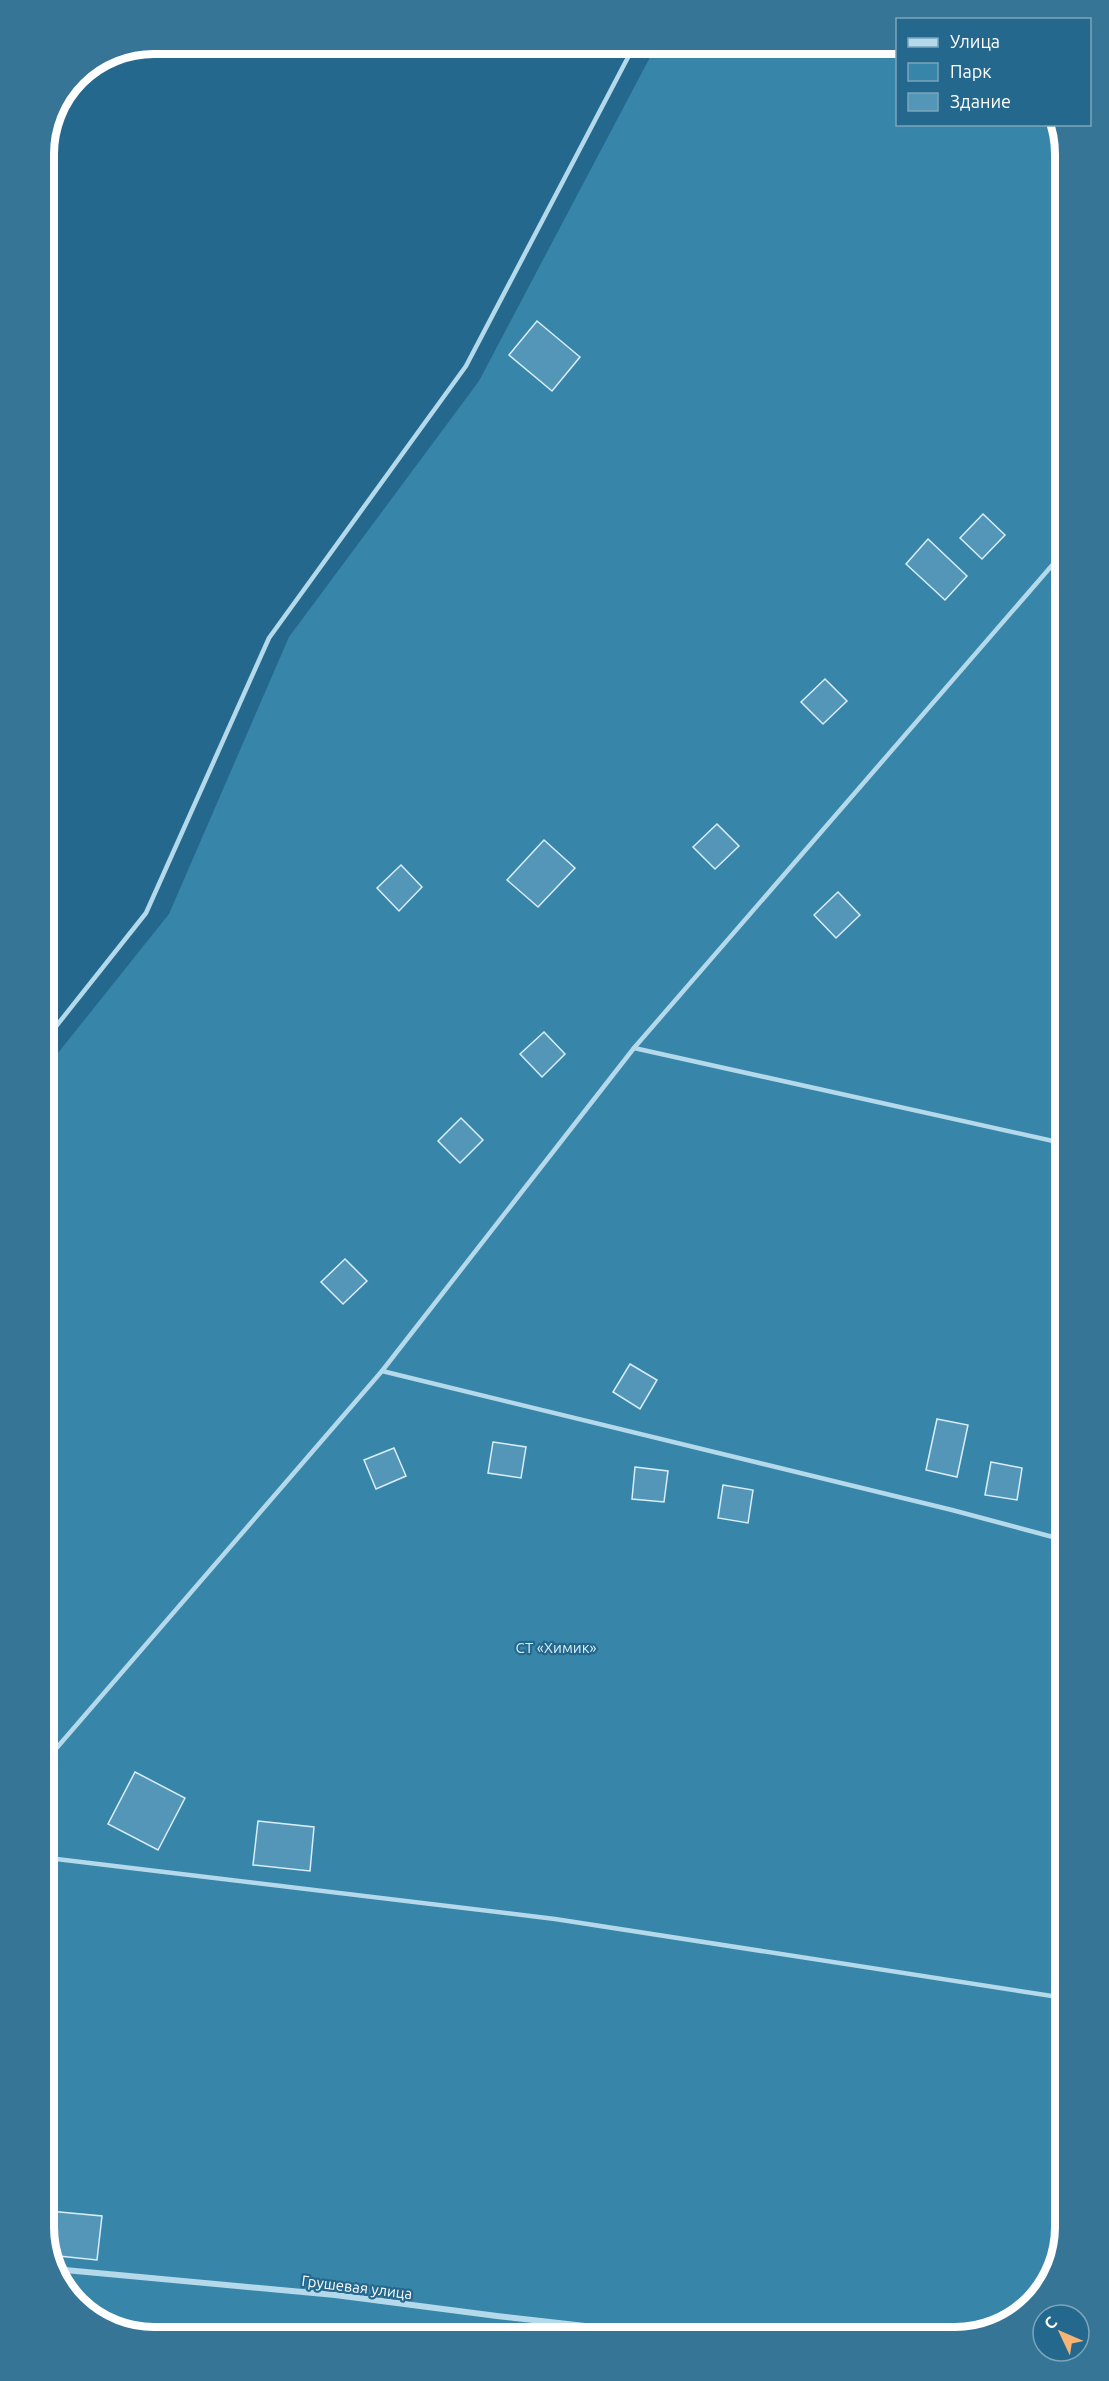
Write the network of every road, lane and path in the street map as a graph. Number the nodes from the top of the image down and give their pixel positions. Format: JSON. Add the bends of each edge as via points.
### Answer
{"nodes":[{"id":1,"x":630,"y":54,"type":"edge"},
{"id":2,"x":1055,"y":562,"type":"edge"},
{"id":3,"x":54,"y":1029,"type":"edge"},
{"id":4,"x":634,"y":1048,"type":"junction"},
{"id":5,"x":1055,"y":1141,"type":"edge"},
{"id":6,"x":382,"y":1371,"type":"junction"},
{"id":7,"x":1055,"y":1538,"type":"edge"},
{"id":8,"x":54,"y":1751,"type":"edge"},
{"id":9,"x":54,"y":1859,"type":"edge"},
{"id":10,"x":1055,"y":1996,"type":"edge"},
{"id":11,"x":64,"y":2270,"type":"edge"},
{"id":12,"x":598,"y":2327,"type":"edge"}],
"edges":[{"from":1,"to":3,"type":"lane","via":[[466,366],[269,638],[146,913]]},
{"from":2,"to":4,"type":"lane"},
{"from":4,"to":5,"type":"lane"},
{"from":4,"to":6,"type":"lane"},
{"from":6,"to":7,"type":"lane"},
{"from":6,"to":8,"type":"lane"},
{"from":9,"to":10,"type":"lane","via":[[555,1919]]},
{"from":11,"to":12,"type":"street","name":"Грушевая улица","via":[[335,2295]]}]}
